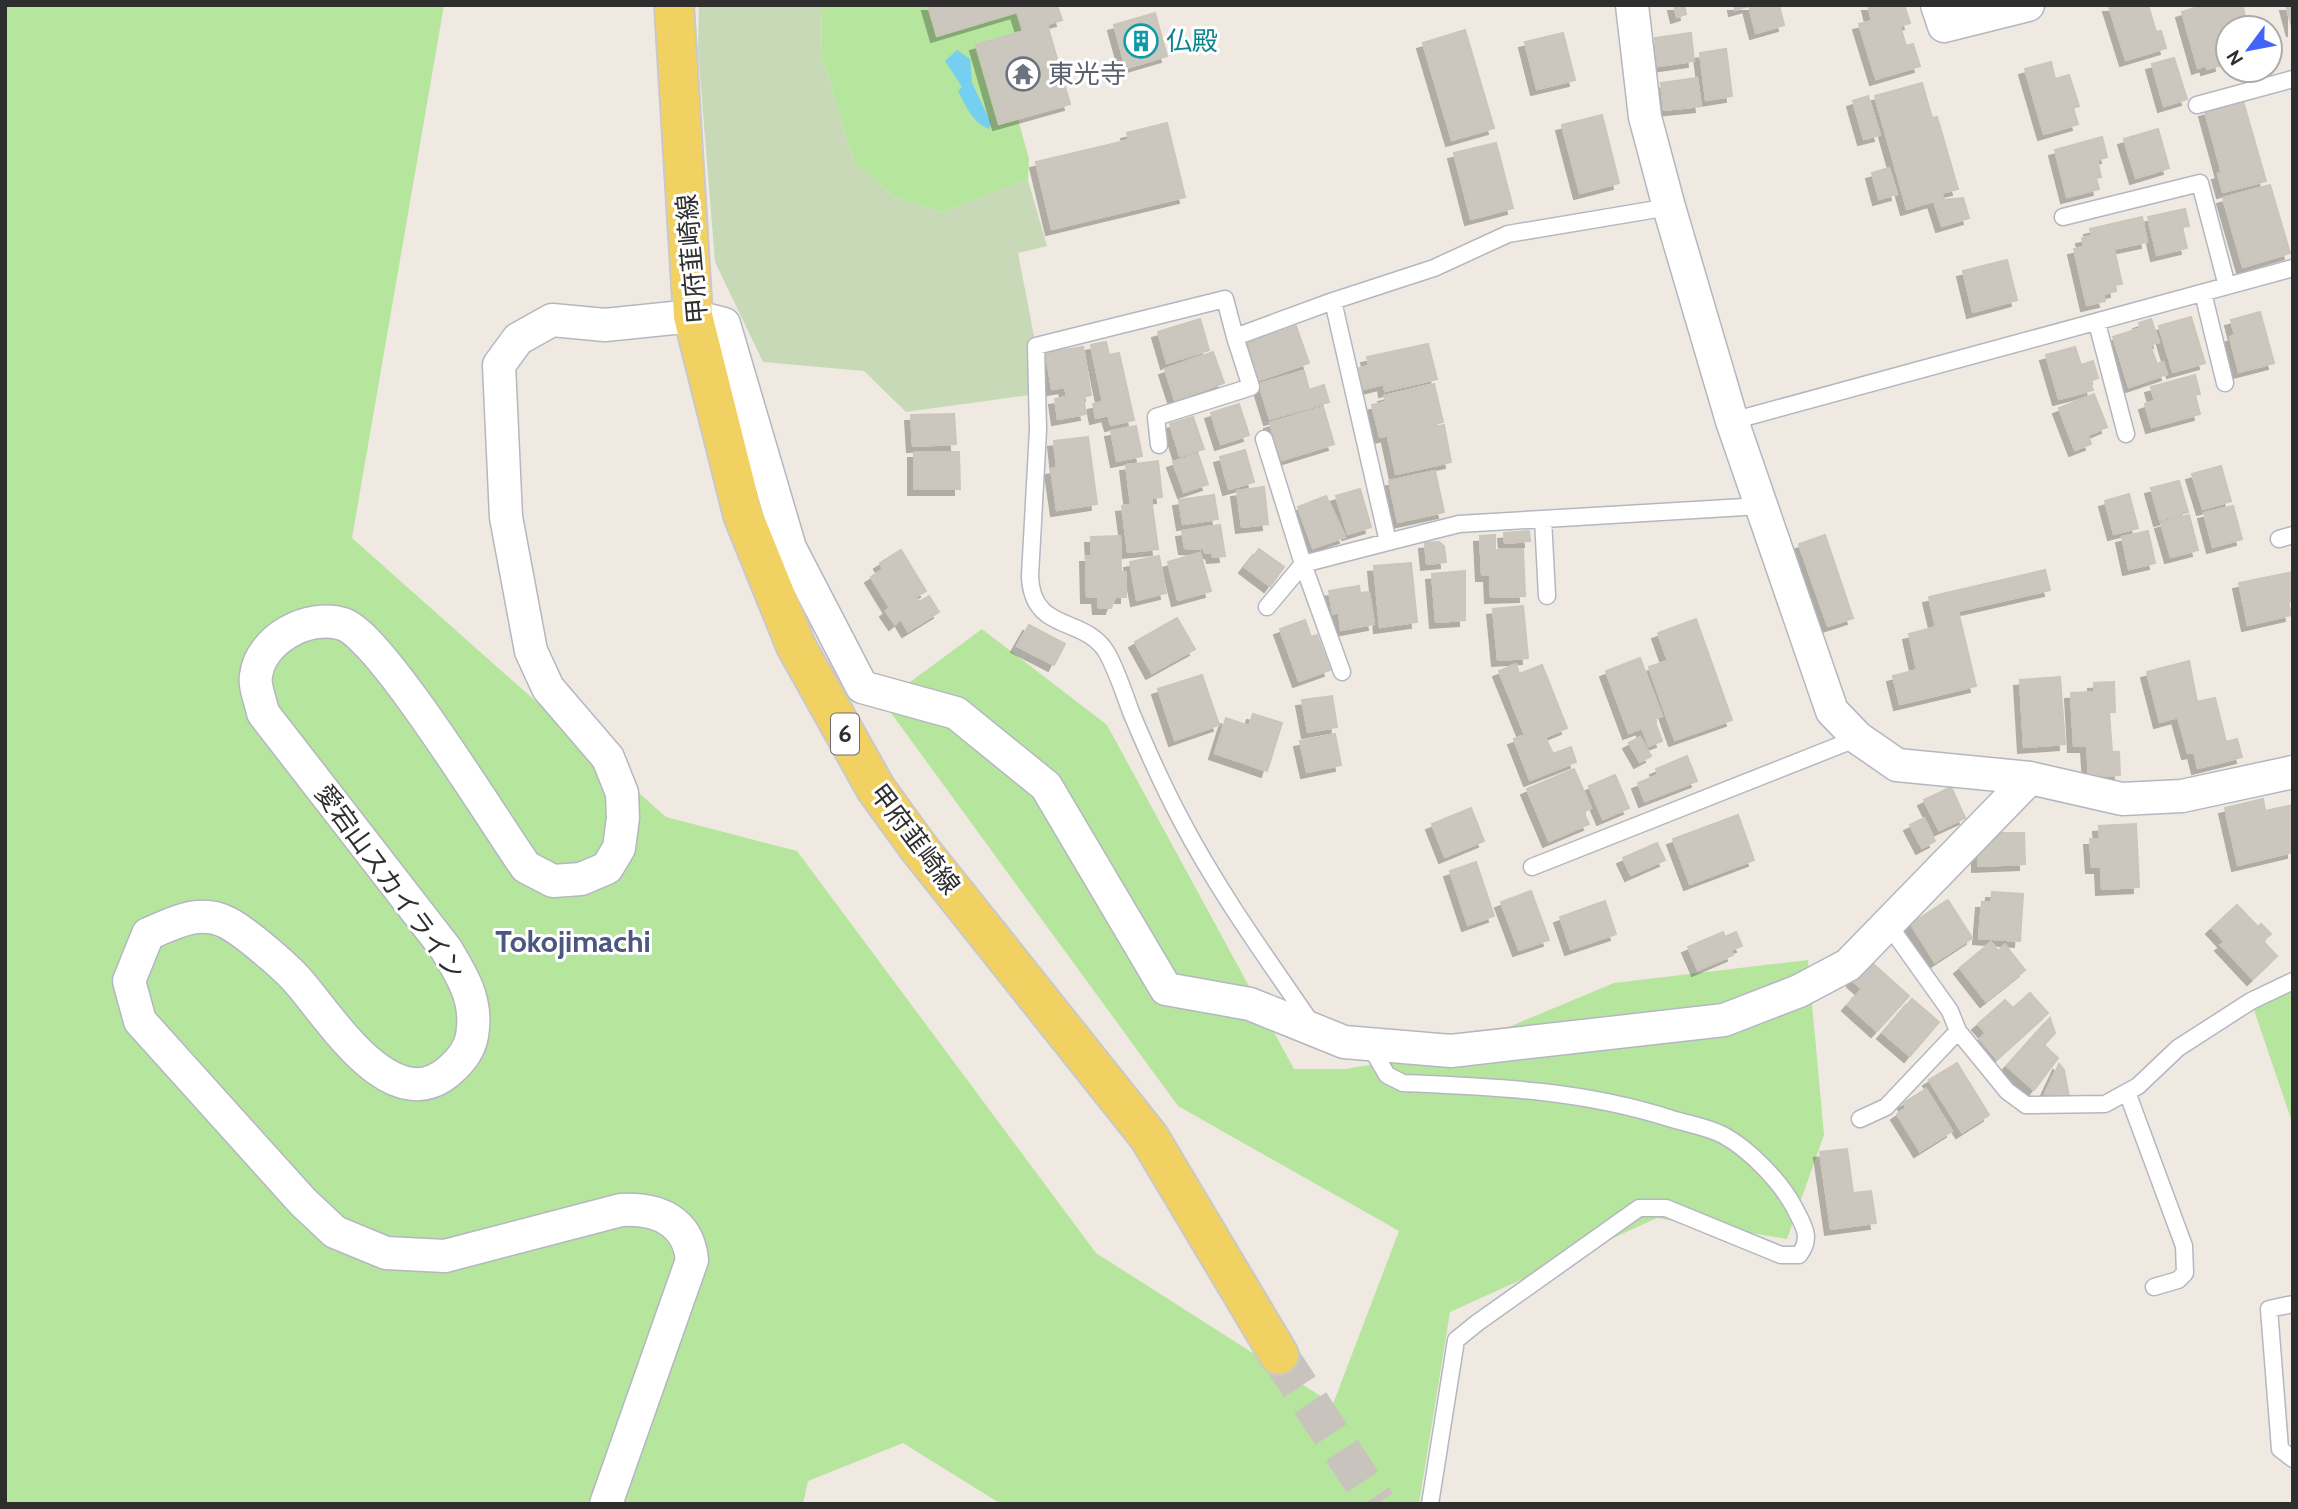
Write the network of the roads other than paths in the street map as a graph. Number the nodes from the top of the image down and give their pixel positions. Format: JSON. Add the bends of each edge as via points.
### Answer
{"nodes":[{"id":1,"x":674,"y":5,"type":"edge"},
{"id":2,"x":1632,"y":5,"type":"edge"},
{"id":3,"x":1937,"y":5,"type":"edge"},
{"id":4,"x":2028,"y":5,"type":"edge"},
{"id":5,"x":2293,"y":79,"type":"edge"},
{"id":6,"x":2197,"y":105,"type":"dead end"},
{"id":7,"x":1669,"y":207,"type":"junction"},
{"id":8,"x":2063,"y":217,"type":"dead end"},
{"id":9,"x":2293,"y":268,"type":"edge"},
{"id":10,"x":2227,"y":286,"type":"junction"},
{"id":11,"x":2203,"y":293,"type":"junction"},
{"id":12,"x":1333,"y":302,"type":"junction"},
{"id":13,"x":694,"y":316,"type":"junction"},
{"id":14,"x":2096,"y":323,"type":"junction"},
{"id":15,"x":1236,"y":337,"type":"junction"},
{"id":16,"x":2224,"y":383,"type":"dead end"},
{"id":17,"x":1732,"y":421,"type":"junction"},
{"id":18,"x":2126,"y":434,"type":"dead end"},
{"id":19,"x":1264,"y":439,"type":"dead end"},
{"id":20,"x":1159,"y":445,"type":"dead end"},
{"id":21,"x":1761,"y":506,"type":"junction"},
{"id":22,"x":1543,"y":519,"type":"junction"},
{"id":23,"x":1388,"y":542,"type":"junction"},
{"id":24,"x":1303,"y":564,"type":"junction"},
{"id":25,"x":1547,"y":596,"type":"dead end"},
{"id":26,"x":1267,"y":607,"type":"dead end"},
{"id":27,"x":1342,"y":672,"type":"dead end"},
{"id":28,"x":1857,"y":738,"type":"junction"},
{"id":29,"x":2293,"y":772,"type":"edge"},
{"id":30,"x":2030,"y":778,"type":"junction"},
{"id":31,"x":1532,"y":867,"type":"dead end"},
{"id":32,"x":1888,"y":924,"type":"junction"},
{"id":33,"x":2293,"y":981,"type":"edge"},
{"id":34,"x":1958,"y":1031,"type":"junction"},
{"id":35,"x":1318,"y":1032,"type":"junction"},
{"id":36,"x":1369,"y":1044,"type":"junction"},
{"id":37,"x":2127,"y":1091,"type":"junction"},
{"id":38,"x":1860,"y":1119,"type":"dead end"},
{"id":39,"x":2154,"y":1287,"type":"dead end"},
{"id":40,"x":2293,"y":1304,"type":"edge"},
{"id":41,"x":1279,"y":1355,"type":"tunnel mouth"},
{"id":42,"x":2293,"y":1459,"type":"edge"},
{"id":43,"x":606,"y":1504,"type":"edge"},
{"id":44,"x":1430,"y":1504,"type":"edge"}],
"edges":[{"from":1,"to":13,"type":"main road","name":"甲府韮崎線","number":"6"},
{"from":2,"to":7,"type":"street","via":[[1645,117]]},
{"from":3,"to":4,"type":"street","via":[[1944,26]]},
{"from":5,"to":6,"type":"lane"},
{"from":7,"to":12,"type":"lane","via":[[1508,234],[1434,268]]},
{"from":7,"to":17,"type":"street"},
{"from":8,"to":10,"type":"lane","via":[[2200,183]]},
{"from":9,"to":10,"type":"lane"},
{"from":10,"to":11,"type":"lane"},
{"from":11,"to":14,"type":"lane"},
{"from":11,"to":16,"type":"lane"},
{"from":12,"to":15,"type":"lane"},
{"from":12,"to":23,"type":"lane"},
{"from":13,"to":35,"type":"street","via":[[724,324],[790,548],[862,687],[956,713],[1046,786],[1166,989],[1250,1004]]},
{"from":13,"to":41,"type":"main road","name":"甲府韮崎線","number":"6","via":[[743,516],[796,646],[876,789],[1149,1137]]},
{"from":13,"to":43,"type":"street","name":"愛宕山スカイライン","via":[[604,325],[552,320],[518,339],[499,365],[506,517],[531,651],[548,688],[608,758],[622,793],[619,848],[607,868],[581,879],[553,881],[526,867],[391,668],[343,624],[312,623],[283,634],[266,652],[256,676],[263,713],[446,949],[466,983],[473,1004],[469,1051],[446,1073],[424,1085],[401,1083],[376,1069],[295,978],[227,922],[192,915],[148,934],[129,981],[141,1021],[303,1202],[335,1232],[361,1244],[386,1253],[445,1256],[621,1210],[646,1208],[684,1230],[692,1260]]},
{"from":14,"to":17,"type":"lane"},
{"from":14,"to":18,"type":"lane"},
{"from":15,"to":20,"type":"lane","via":[[1251,387],[1156,417]]},
{"from":15,"to":35,"type":"lane","via":[[1224,299],[1036,346],[1038,430],[1030,585],[1047,616],[1084,632],[1107,652],[1180,819],[1240,919]]},
{"from":17,"to":21,"type":"street"},
{"from":19,"to":24,"type":"lane"},
{"from":21,"to":22,"type":"lane"},
{"from":21,"to":28,"type":"street","via":[[1832,711]]},
{"from":22,"to":23,"type":"lane","via":[[1459,524]]},
{"from":22,"to":25,"type":"lane"},
{"from":23,"to":24,"type":"lane"},
{"from":24,"to":26,"type":"lane"},
{"from":24,"to":27,"type":"lane"},
{"from":28,"to":30,"type":"street","via":[[1897,765]]},
{"from":28,"to":31,"type":"lane"},
{"from":29,"to":30,"type":"street","via":[[2182,796],[2122,799]]},
{"from":30,"to":32,"type":"street"},
{"from":32,"to":34,"type":"lane","via":[[1950,1011]]},
{"from":32,"to":36,"type":"street","via":[[1849,965],[1799,991],[1724,1020],[1451,1051]]},
{"from":33,"to":37,"type":"lane","via":[[2251,1001],[2178,1048]]},
{"from":34,"to":37,"type":"lane","via":[[2007,1091],[2026,1105],[2105,1104]]},
{"from":34,"to":38,"type":"lane","via":[[1886,1107]]},
{"from":35,"to":36,"type":"street","via":[[1344,1042]]},
{"from":36,"to":44,"type":"lane","via":[[1387,1075],[1403,1083],[1544,1090],[1630,1105],[1723,1135],[1750,1155],[1790,1201],[1807,1231],[1799,1255],[1781,1255],[1666,1208],[1639,1208],[1477,1323],[1456,1340]]},
{"from":37,"to":39,"type":"lane","via":[[2184,1246],[2185,1273]]},
{"from":40,"to":42,"type":"lane","via":[[2269,1309],[2280,1449]]}]}
